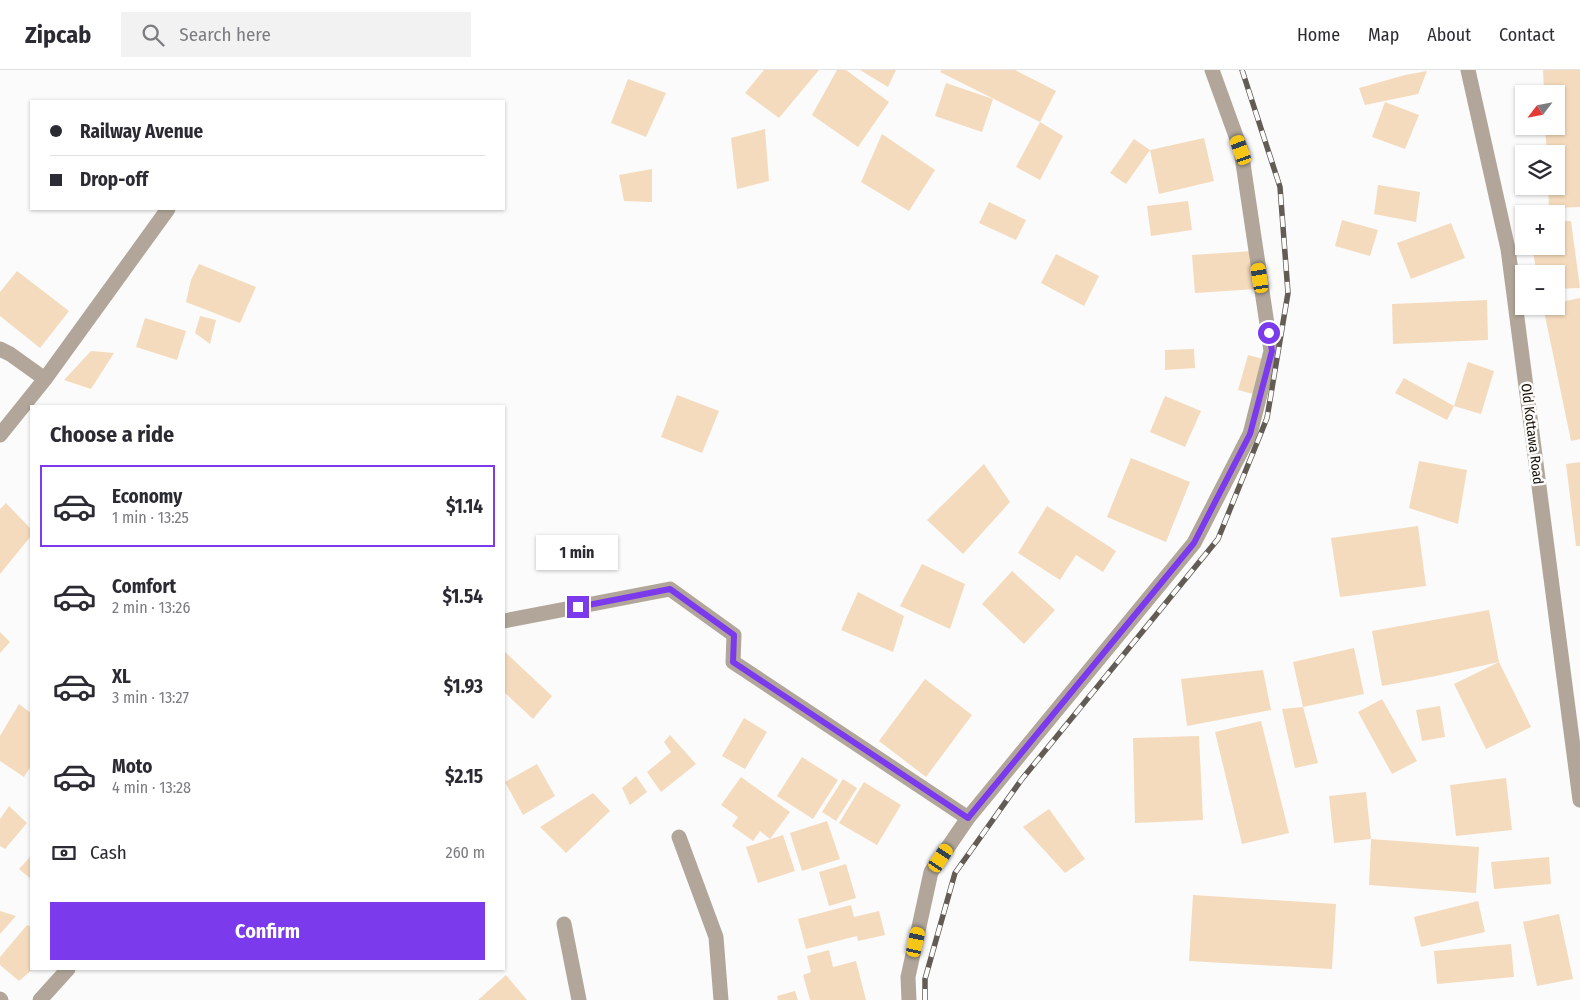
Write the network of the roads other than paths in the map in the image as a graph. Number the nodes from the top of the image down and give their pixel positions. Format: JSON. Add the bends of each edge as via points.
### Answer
{"nodes":[{"id":1,"x":1212,"y":70,"type":"edge"},
{"id":2,"x":1468,"y":70,"type":"edge"},
{"id":3,"x":167,"y":210,"type":"edge"},
{"id":4,"x":0,"y":349,"type":"edge"},
{"id":5,"x":45,"y":379,"type":"junction"},
{"id":6,"x":0,"y":435,"type":"edge"},
{"id":7,"x":505,"y":621,"type":"edge"},
{"id":8,"x":1580,"y":800,"type":"edge"},
{"id":9,"x":968,"y":818,"type":"junction"},
{"id":10,"x":679,"y":837,"type":"dead end"},
{"id":11,"x":564,"y":924,"type":"dead end"},
{"id":12,"x":67,"y":970,"type":"edge"},
{"id":13,"x":40,"y":1000,"type":"edge"},
{"id":14,"x":579,"y":1000,"type":"edge"},
{"id":15,"x":720,"y":1000,"type":"edge"},
{"id":16,"x":909,"y":1000,"type":"edge"}],
"edges":[{"from":1,"to":9,"type":"street","via":[[1241,150],[1272,351],[1250,434],[1194,543]]},
{"from":2,"to":8,"type":"street","name":"Old Kottawa Road","via":[[1508,249]]},
{"from":3,"to":5,"type":"street"},
{"from":4,"to":5,"type":"street"},
{"from":5,"to":6,"type":"street"},
{"from":7,"to":9,"type":"street","via":[[670,589],[734,635],[733,662]]},
{"from":9,"to":16,"type":"street","via":[[932,872],[908,977]]},
{"from":10,"to":15,"type":"street","via":[[716,936]]},
{"from":11,"to":14,"type":"street"},
{"from":12,"to":13,"type":"street"}]}
